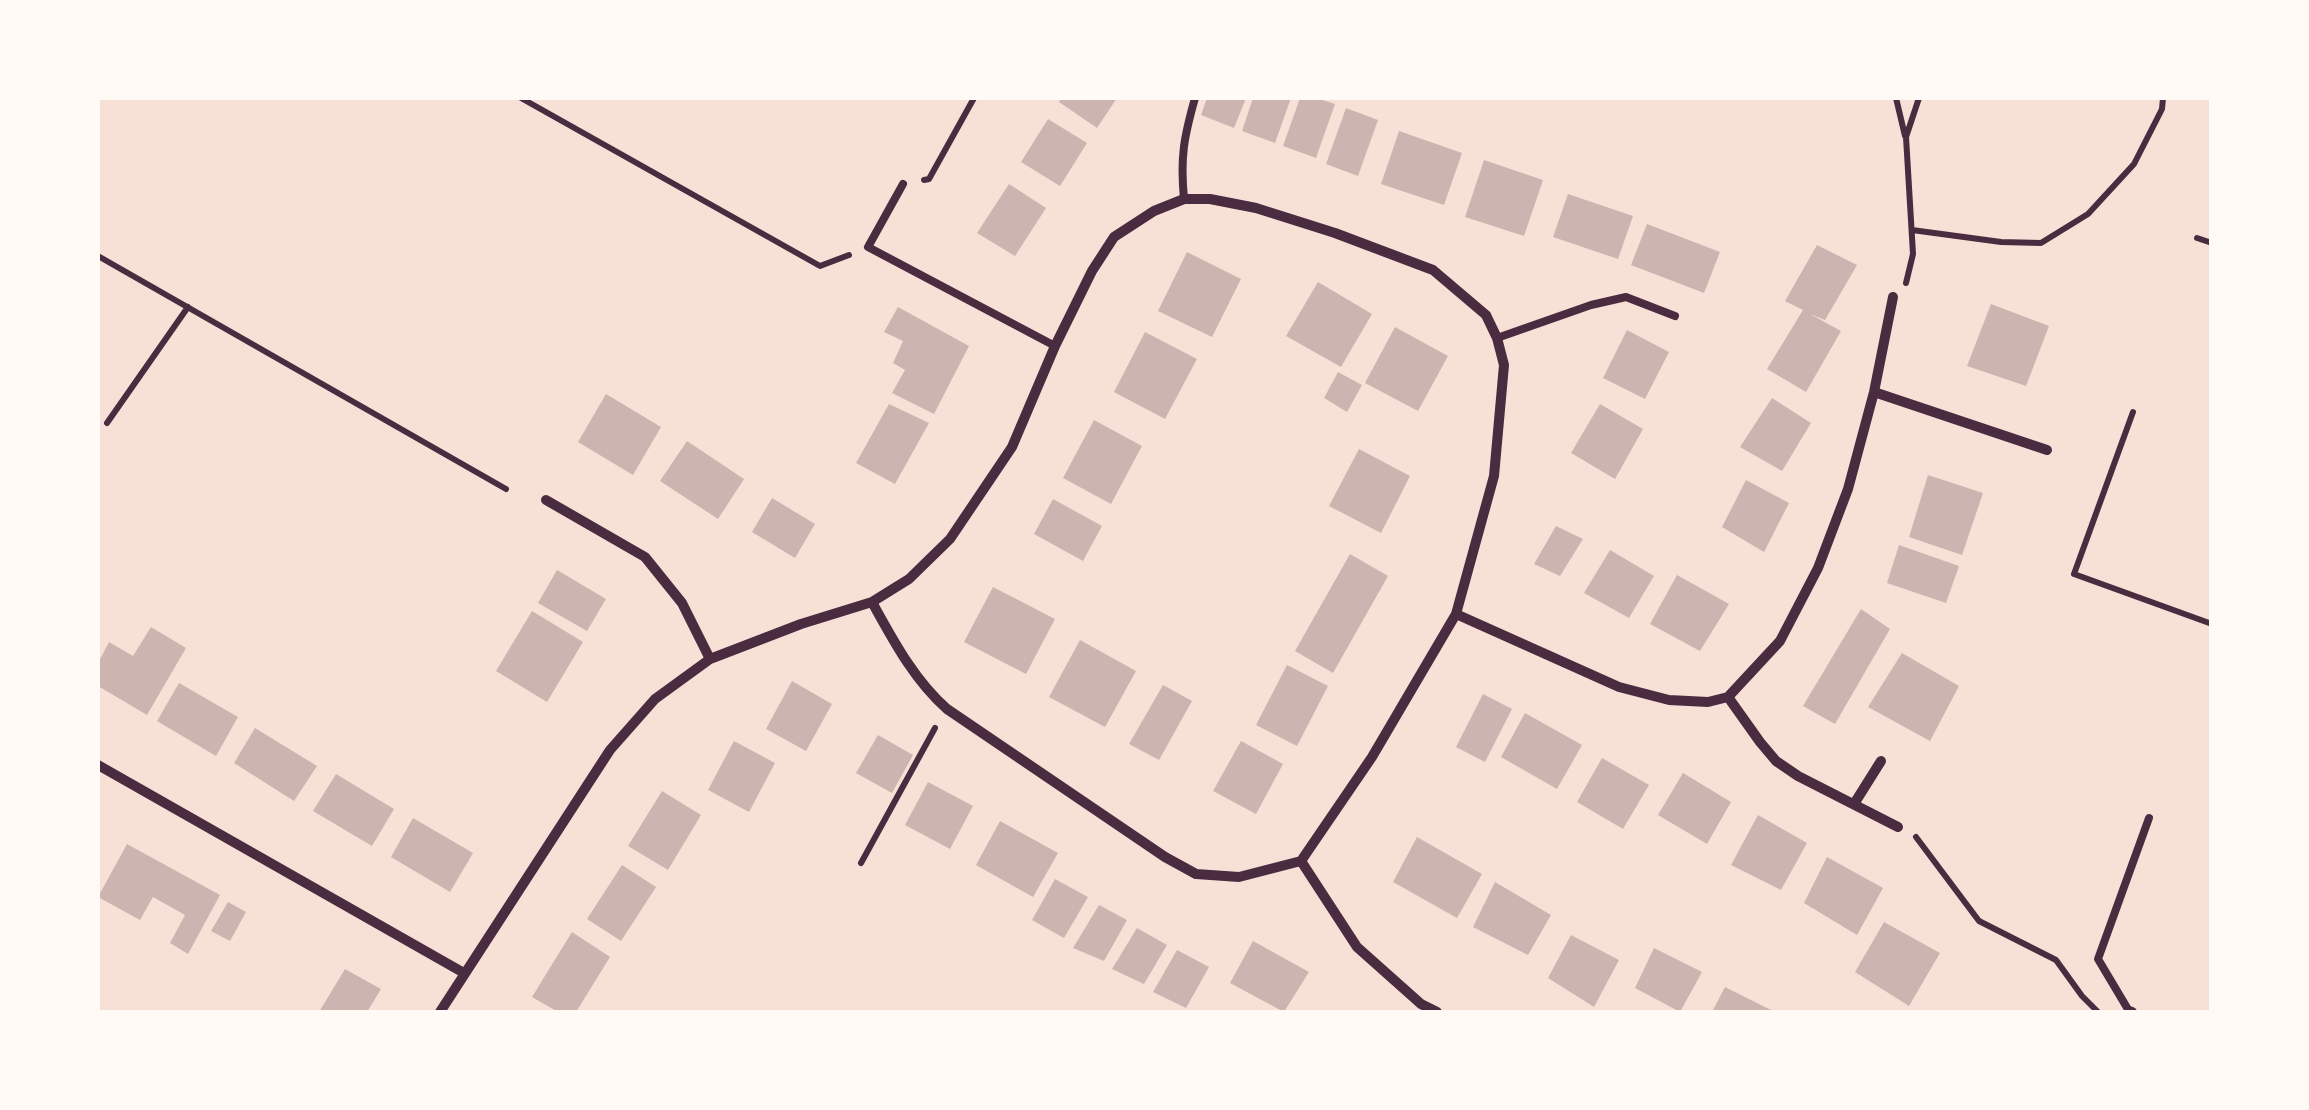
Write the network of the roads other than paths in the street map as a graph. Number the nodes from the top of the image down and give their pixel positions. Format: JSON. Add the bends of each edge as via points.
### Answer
{"nodes":[{"id":1,"x":1195,"y":98,"type":"edge"},
{"id":2,"x":903,"y":184,"type":"road end"},
{"id":3,"x":1184,"y":199,"type":"junction"},
{"id":4,"x":1894,"y":297,"type":"road end"},
{"id":5,"x":1675,"y":316,"type":"dead end"},
{"id":6,"x":1497,"y":338,"type":"junction"},
{"id":7,"x":1055,"y":346,"type":"junction"},
{"id":8,"x":1874,"y":392,"type":"junction"},
{"id":9,"x":2046,"y":450,"type":"dead end"},
{"id":10,"x":546,"y":500,"type":"dead end"},
{"id":11,"x":872,"y":602,"type":"junction"},
{"id":12,"x":1456,"y":614,"type":"junction"},
{"id":13,"x":710,"y":659,"type":"junction"},
{"id":14,"x":1728,"y":697,"type":"junction"},
{"id":15,"x":1881,"y":761,"type":"dead end"},
{"id":16,"x":98,"y":765,"type":"edge"},
{"id":17,"x":1854,"y":804,"type":"junction"},
{"id":18,"x":2149,"y":818,"type":"dead end"},
{"id":19,"x":1898,"y":827,"type":"road end"},
{"id":20,"x":1301,"y":860,"type":"junction"},
{"id":21,"x":464,"y":973,"type":"junction"},
{"id":22,"x":440,"y":1012,"type":"edge"},
{"id":23,"x":1438,"y":1012,"type":"edge"},
{"id":24,"x":2131,"y":1012,"type":"edge"}],
"edges":[{"from":1,"to":3,"type":"lane","via":[[1183,138]]},
{"from":2,"to":7,"type":"lane","via":[[868,247]]},
{"from":3,"to":6,"type":"street","via":[[1256,208],[1433,270],[1486,315]]},
{"from":3,"to":7,"type":"street","via":[[1114,237]]},
{"from":4,"to":8,"type":"street"},
{"from":5,"to":6,"type":"lane","via":[[1626,297]]},
{"from":6,"to":12,"type":"street","via":[[1504,364],[1494,476]]},
{"from":7,"to":11,"type":"street","via":[[1012,446],[950,539],[909,579]]},
{"from":8,"to":9,"type":"street"},
{"from":8,"to":14,"type":"street","via":[[1818,568],[1780,641]]},
{"from":10,"to":13,"type":"street","via":[[645,557],[682,603]]},
{"from":11,"to":13,"type":"street"},
{"from":11,"to":20,"type":"street","via":[[928,692],[947,709],[1165,857],[1196,874],[1239,877]]},
{"from":12,"to":14,"type":"street","via":[[1619,687],[1669,700]]},
{"from":12,"to":20,"type":"street","via":[[1372,757]]},
{"from":13,"to":21,"type":"street","via":[[654,698],[610,750]]},
{"from":14,"to":17,"type":"street","via":[[1776,761]]},
{"from":15,"to":17,"type":"street"},
{"from":16,"to":21,"type":"street"},
{"from":17,"to":19,"type":"street"},
{"from":18,"to":24,"type":"lane","via":[[2098,959]]},
{"from":20,"to":23,"type":"street","via":[[1357,947]]},
{"from":21,"to":22,"type":"street"}]}
